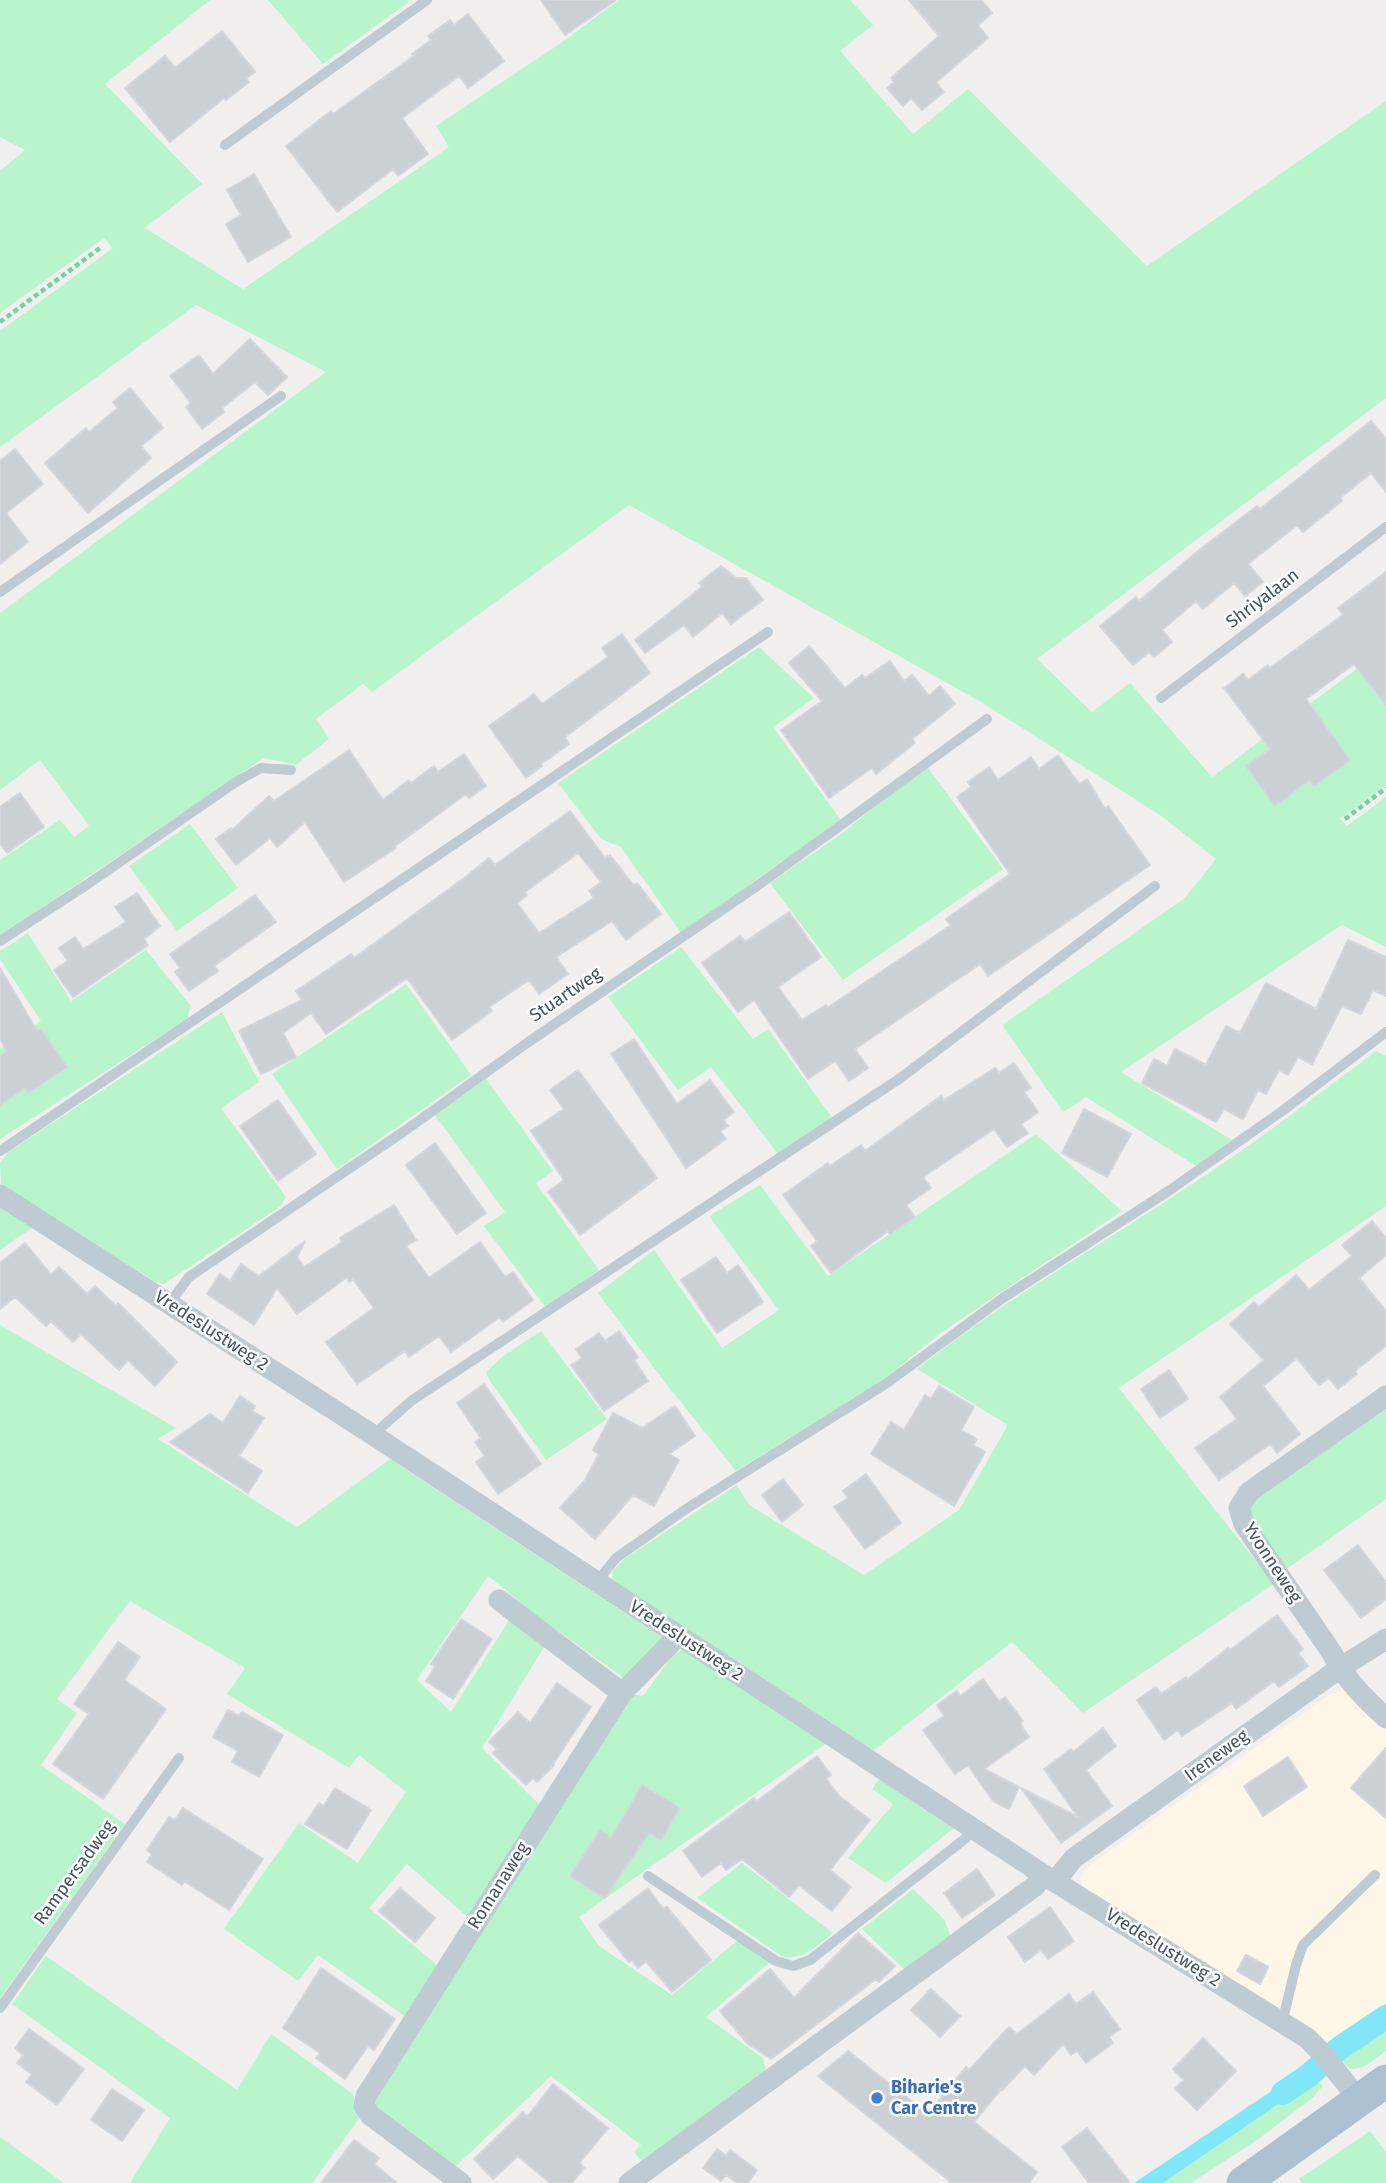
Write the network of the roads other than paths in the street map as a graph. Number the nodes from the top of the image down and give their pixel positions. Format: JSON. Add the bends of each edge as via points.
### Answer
{"nodes":[{"id":1,"x":427,"y":0,"type":"edge"},
{"id":2,"x":225,"y":145,"type":"dead end"},
{"id":3,"x":281,"y":396,"type":"dead end"},
{"id":4,"x":1386,"y":527,"type":"edge"},
{"id":5,"x":0,"y":592,"type":"edge"},
{"id":6,"x":768,"y":632,"type":"dead end"},
{"id":7,"x":1161,"y":698,"type":"dead end"},
{"id":8,"x":987,"y":719,"type":"dead end"},
{"id":9,"x":291,"y":770,"type":"dead end"},
{"id":10,"x":1155,"y":886,"type":"dead end"},
{"id":11,"x":0,"y":941,"type":"edge"},
{"id":12,"x":1386,"y":1032,"type":"edge"},
{"id":13,"x":0,"y":1151,"type":"edge"},
{"id":14,"x":0,"y":1195,"type":"edge"},
{"id":15,"x":169,"y":1304,"type":"junction"},
{"id":16,"x":1386,"y":1396,"type":"edge"},
{"id":17,"x":373,"y":1435,"type":"junction"},
{"id":18,"x":596,"y":1583,"type":"junction"},
{"id":19,"x":499,"y":1600,"type":"dead end"},
{"id":20,"x":678,"y":1636,"type":"junction"},
{"id":21,"x":1386,"y":1639,"type":"edge"},
{"id":22,"x":1340,"y":1668,"type":"junction"},
{"id":23,"x":622,"y":1693,"type":"junction"},
{"id":24,"x":1386,"y":1718,"type":"edge"},
{"id":25,"x":178,"y":1758,"type":"dead end"},
{"id":26,"x":972,"y":1828,"type":"junction"},
{"id":27,"x":1375,"y":1875,"type":"dead end"},
{"id":28,"x":648,"y":1876,"type":"dead end"},
{"id":29,"x":1049,"y":1878,"type":"junction"},
{"id":30,"x":0,"y":2008,"type":"edge"},
{"id":31,"x":1282,"y":2023,"type":"junction"},
{"id":32,"x":1386,"y":2081,"type":"edge"},
{"id":33,"x":1352,"y":2092,"type":"junction"},
{"id":34,"x":461,"y":2183,"type":"edge"},
{"id":35,"x":629,"y":2183,"type":"edge"},
{"id":36,"x":1243,"y":2183,"type":"edge"}],
"edges":[{"from":1,"to":2,"type":"lane"},
{"from":3,"to":5,"type":"lane"},
{"from":4,"to":7,"type":"lane","name":"Shriyalaan"},
{"from":6,"to":13,"type":"lane"},
{"from":8,"to":15,"type":"lane","name":"Stuartweg","via":[[757,886],[189,1277]]},
{"from":9,"to":11,"type":"lane","via":[[261,768],[236,782]]},
{"from":10,"to":17,"type":"lane","via":[[899,1079],[411,1401]]},
{"from":12,"to":18,"type":"lane","via":[[1170,1190],[1003,1298],[887,1383],[686,1509],[616,1558]]},
{"from":14,"to":15,"type":"street","name":"Vredeslustweg 2"},
{"from":15,"to":17,"type":"street","name":"Vredeslustweg 2"},
{"from":16,"to":22,"type":"street","name":"Yvonneweg","via":[[1249,1492],[1239,1508],[1244,1524]]},
{"from":17,"to":18,"type":"street","name":"Vredeslustweg 2"},
{"from":18,"to":20,"type":"street","name":"Vredeslustweg 2"},
{"from":19,"to":23,"type":"street"},
{"from":20,"to":23,"type":"street","name":"Romanaweg"},
{"from":20,"to":26,"type":"street","name":"Vredeslustweg 2"},
{"from":21,"to":22,"type":"street","name":"Ireneweg"},
{"from":22,"to":24,"type":"street","via":[[1359,1694]]},
{"from":22,"to":29,"type":"street","name":"Ireneweg"},
{"from":23,"to":34,"type":"street","name":"Romanaweg","via":[[366,2096],[364,2106],[370,2115]]},
{"from":25,"to":30,"type":"lane","name":"Rampersadweg"},
{"from":26,"to":28,"type":"lane","via":[[810,1960],[793,1966],[776,1961]]},
{"from":26,"to":29,"type":"street","name":"Vredeslustweg 2"},
{"from":27,"to":31,"type":"lane","via":[[1303,1945]]},
{"from":29,"to":31,"type":"street","name":"Vredeslustweg 2"},
{"from":29,"to":35,"type":"street","name":"Ireneweg"},
{"from":31,"to":33,"type":"street","name":"Vredeslustweg 2","via":[[1322,2053]]},
{"from":32,"to":33,"type":"main road"},
{"from":33,"to":36,"type":"main road"}]}
